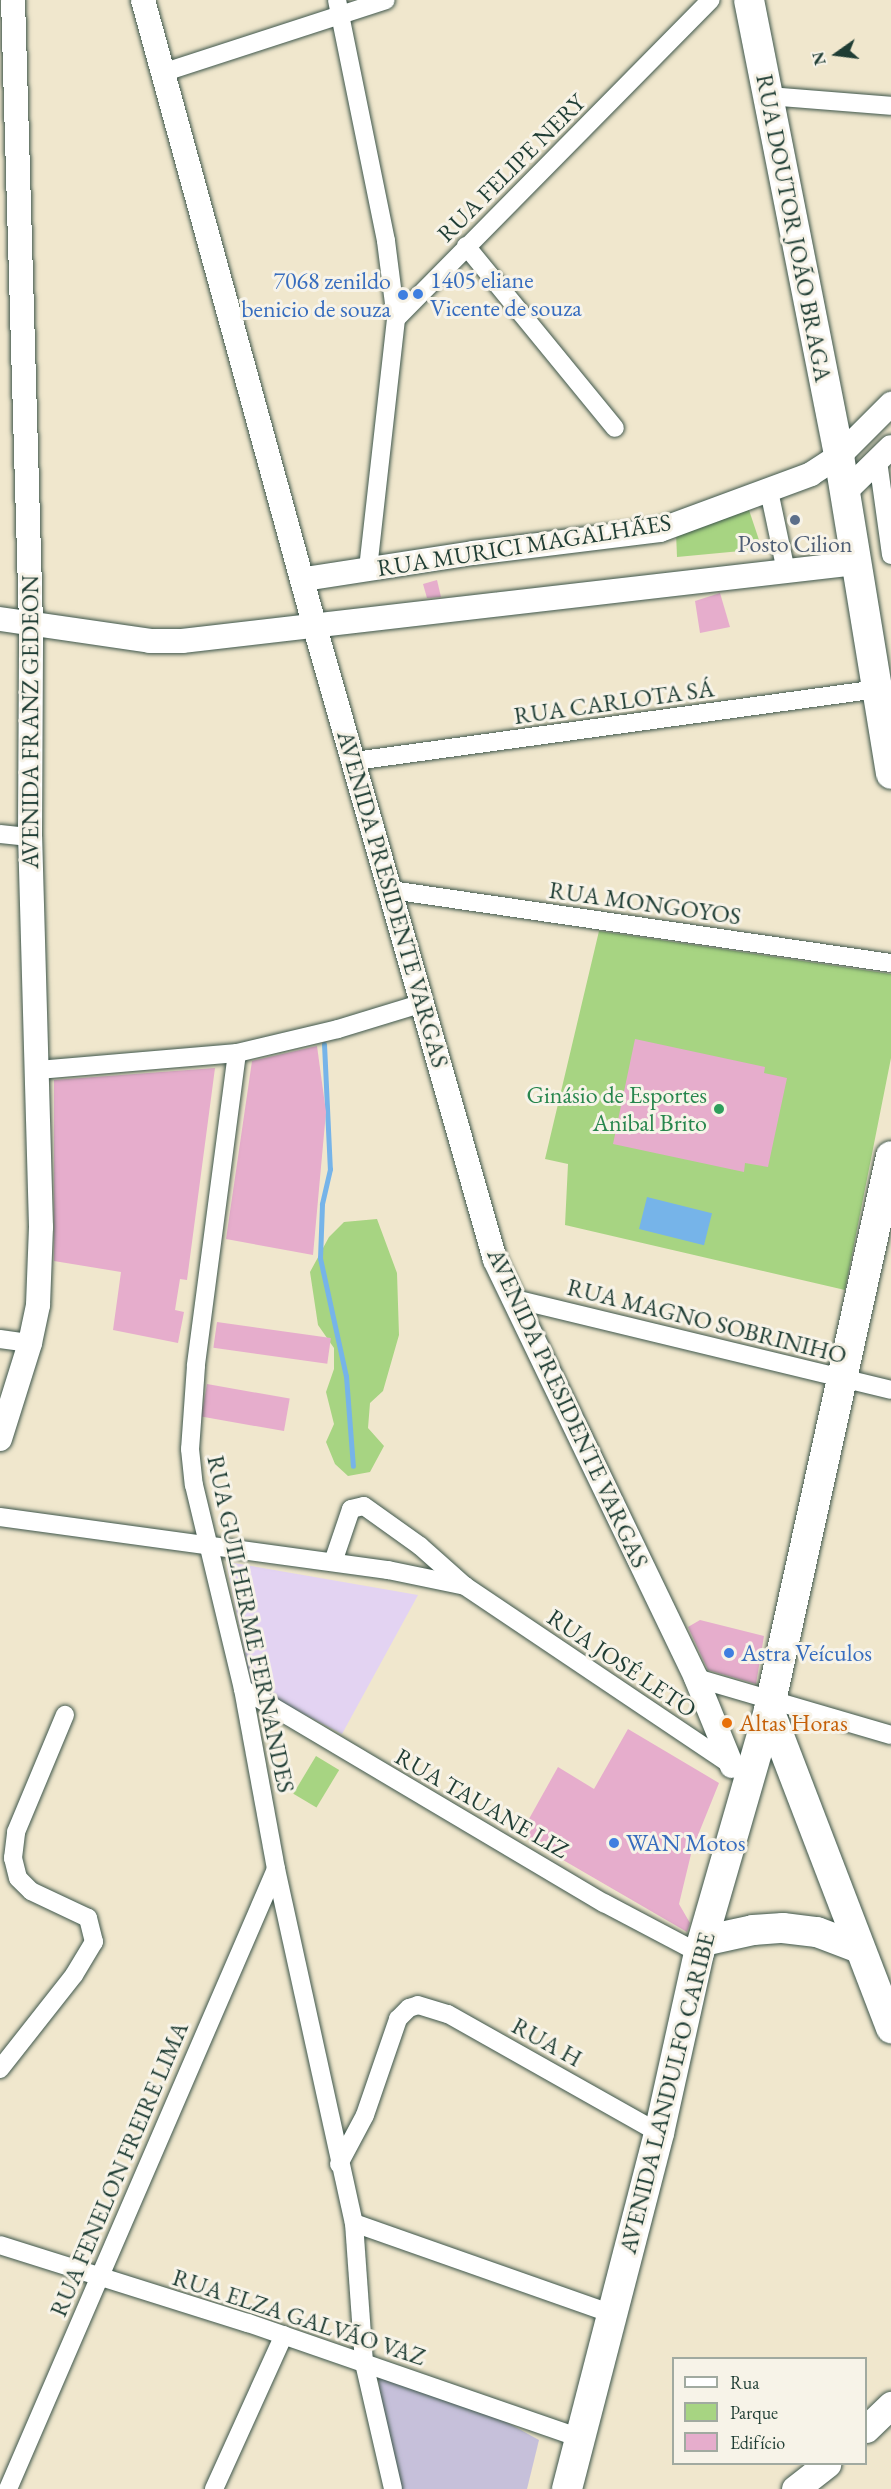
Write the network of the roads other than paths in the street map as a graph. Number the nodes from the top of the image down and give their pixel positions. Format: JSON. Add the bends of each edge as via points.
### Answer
{"nodes":[{"id":1,"x":13,"y":0,"type":"edge"},
{"id":2,"x":143,"y":0,"type":"edge"},
{"id":3,"x":386,"y":0,"type":"edge"},
{"id":4,"x":711,"y":0,"type":"edge"},
{"id":5,"x":749,"y":0,"type":"edge"},
{"id":6,"x":339,"y":8,"type":"edge"},
{"id":7,"x":165,"y":72,"type":"junction"},
{"id":8,"x":768,"y":96,"type":"junction"},
{"id":9,"x":891,"y":106,"type":"edge"},
{"id":10,"x":466,"y":246,"type":"junction"},
{"id":11,"x":396,"y":319,"type":"junction"},
{"id":12,"x":891,"y":404,"type":"edge"},
{"id":13,"x":615,"y":428,"type":"dead end"},
{"id":14,"x":885,"y":454,"type":"edge"},
{"id":15,"x":839,"y":456,"type":"junction"},
{"id":16,"x":769,"y":491,"type":"junction"},
{"id":17,"x":845,"y":492,"type":"junction"},
{"id":18,"x":891,"y":555,"type":"edge"},
{"id":19,"x":856,"y":563,"type":"junction"},
{"id":20,"x":368,"y":569,"type":"junction"},
{"id":21,"x":786,"y":571,"type":"junction"},
{"id":22,"x":305,"y":579,"type":"junction"},
{"id":23,"x":0,"y":619,"type":"edge"},
{"id":24,"x":31,"y":624,"type":"junction"},
{"id":25,"x":314,"y":624,"type":"junction"},
{"id":26,"x":878,"y":689,"type":"junction"},
{"id":27,"x":356,"y":761,"type":"junction"},
{"id":28,"x":891,"y":774,"type":"edge"},
{"id":29,"x":0,"y":834,"type":"edge"},
{"id":30,"x":30,"y":837,"type":"junction"},
{"id":31,"x":391,"y":890,"type":"junction"},
{"id":32,"x":891,"y":963,"type":"edge"},
{"id":33,"x":423,"y":1003,"type":"junction"},
{"id":34,"x":237,"y":1053,"type":"junction"},
{"id":35,"x":38,"y":1070,"type":"junction"},
{"id":36,"x":891,"y":1156,"type":"edge"},
{"id":37,"x":511,"y":1298,"type":"junction"},
{"id":38,"x":0,"y":1339,"type":"edge"},
{"id":39,"x":30,"y":1343,"type":"junction"},
{"id":40,"x":842,"y":1378,"type":"junction"},
{"id":41,"x":891,"y":1390,"type":"edge"},
{"id":42,"x":0,"y":1439,"type":"edge"},
{"id":43,"x":0,"y":1517,"type":"edge"},
{"id":44,"x":209,"y":1548,"type":"junction"},
{"id":45,"x":333,"y":1562,"type":"junction"},
{"id":46,"x":465,"y":1586,"type":"junction"},
{"id":47,"x":696,"y":1678,"type":"junction"},
{"id":48,"x":243,"y":1689,"type":"junction"},
{"id":49,"x":770,"y":1704,"type":"junction"},
{"id":50,"x":64,"y":1715,"type":"dead end"},
{"id":51,"x":891,"y":1735,"type":"edge"},
{"id":52,"x":742,"y":1773,"type":"junction"},
{"id":53,"x":276,"y":1869,"type":"junction"},
{"id":54,"x":701,"y":1947,"type":"junction"},
{"id":55,"x":859,"y":1948,"type":"junction"},
{"id":56,"x":891,"y":2028,"type":"edge"},
{"id":57,"x":0,"y":2069,"type":"edge"},
{"id":58,"x":659,"y":2133,"type":"junction"},
{"id":59,"x":339,"y":2164,"type":"junction"},
{"id":60,"x":354,"y":2223,"type":"junction"},
{"id":61,"x":0,"y":2246,"type":"edge"},
{"id":62,"x":98,"y":2277,"type":"junction"},
{"id":63,"x":612,"y":2314,"type":"junction"},
{"id":64,"x":284,"y":2335,"type":"junction"},
{"id":65,"x":364,"y":2363,"type":"junction"},
{"id":66,"x":891,"y":2405,"type":"edge"},
{"id":67,"x":867,"y":2428,"type":"edge"},
{"id":68,"x":580,"y":2438,"type":"junction"},
{"id":69,"x":825,"y":2465,"type":"edge"},
{"id":70,"x":8,"y":2489,"type":"edge"},
{"id":71,"x":214,"y":2489,"type":"edge"},
{"id":72,"x":393,"y":2489,"type":"edge"},
{"id":73,"x":567,"y":2489,"type":"edge"},
{"id":74,"x":795,"y":2489,"type":"edge"}],
"edges":[{"from":1,"to":24,"type":"street","name":"AVENIDA FRANZ GEDEON"},
{"from":2,"to":7,"type":"street","name":"AVENIDA PRESIDENTE VARGAS"},
{"from":3,"to":6,"type":"street"},
{"from":4,"to":10,"type":"street","name":"RUA FELIPE NERY"},
{"from":5,"to":8,"type":"main road","name":"RUA DOUTOR JOÃO BRAGA"},
{"from":6,"to":7,"type":"street"},
{"from":6,"to":11,"type":"street","via":[[388,250]]},
{"from":7,"to":22,"type":"street","name":"AVENIDA PRESIDENTE VARGAS"},
{"from":8,"to":9,"type":"street"},
{"from":8,"to":15,"type":"main road","name":"RUA DOUTOR JOÃO BRAGA"},
{"from":10,"to":11,"type":"street","name":"RUA FELIPE NERY"},
{"from":10,"to":13,"type":"street"},
{"from":11,"to":20,"type":"street"},
{"from":12,"to":15,"type":"street","name":"RUA MURICI MAGALHÃES"},
{"from":14,"to":17,"type":"street"},
{"from":14,"to":18,"type":"street"},
{"from":15,"to":16,"type":"street","name":"RUA MURICI MAGALHÃES","via":[[811,474]]},
{"from":15,"to":17,"type":"main road","name":"RUA DOUTOR JOÃO BRAGA"},
{"from":16,"to":20,"type":"street","name":"RUA MURICI MAGALHÃES","via":[[660,530]]},
{"from":16,"to":21,"type":"street"},
{"from":17,"to":19,"type":"main road","name":"RUA DOUTOR JOÃO BRAGA"},
{"from":19,"to":21,"type":"street","name":"RUA MURICI MAGALHÃES"},
{"from":19,"to":26,"type":"main road","name":"RUA DOUTOR JOÃO BRAGA"},
{"from":20,"to":22,"type":"street","name":"RUA MURICI MAGALHÃES"},
{"from":21,"to":25,"type":"street","name":"RUA MURICI MAGALHÃES"},
{"from":22,"to":25,"type":"street","name":"AVENIDA PRESIDENTE VARGAS"},
{"from":23,"to":24,"type":"street","name":"RUA MURICI MAGALHÃES"},
{"from":24,"to":25,"type":"street","name":"RUA MURICI MAGALHÃES","via":[[150,641],[182,641]]},
{"from":24,"to":30,"type":"street","name":"AVENIDA FRANZ GEDEON"},
{"from":25,"to":27,"type":"street","name":"AVENIDA PRESIDENTE VARGAS"},
{"from":26,"to":27,"type":"street","name":"RUA CARLOTA SÁ"},
{"from":26,"to":28,"type":"main road","name":"RUA DOUTOR JOÃO BRAGA"},
{"from":27,"to":31,"type":"street","name":"AVENIDA PRESIDENTE VARGAS"},
{"from":29,"to":30,"type":"street"},
{"from":30,"to":35,"type":"street","name":"AVENIDA FRANZ GEDEON"},
{"from":31,"to":32,"type":"street","name":"RUA MONGOYOS"},
{"from":31,"to":33,"type":"street","name":"AVENIDA PRESIDENTE VARGAS"},
{"from":33,"to":34,"type":"street","via":[[338,1029]]},
{"from":33,"to":37,"type":"street","name":"AVENIDA PRESIDENTE VARGAS","via":[[481,1214]]},
{"from":34,"to":35,"type":"street"},
{"from":34,"to":44,"type":"street","name":"RUA GUILHERME FERNANDES","via":[[195,1366],[190,1449]]},
{"from":35,"to":39,"type":"street","name":"AVENIDA FRANZ GEDEON","via":[[41,1227],[38,1305]]},
{"from":36,"to":40,"type":"main road","name":"AVENIDA LANDULFO CARIBE"},
{"from":37,"to":40,"type":"street","name":"RUA MAGNO SOBRINIHO"},
{"from":37,"to":47,"type":"street","name":"AVENIDA PRESIDENTE VARGAS"},
{"from":38,"to":39,"type":"street"},
{"from":39,"to":42,"type":"street","name":"AVENIDA FRANZ GEDEON"},
{"from":40,"to":41,"type":"street","name":"RUA MAGNO SOBRINIHO"},
{"from":40,"to":49,"type":"main road","name":"AVENIDA LANDULFO CARIBE"},
{"from":43,"to":44,"type":"street","name":"RUA JOSÉ LETO"},
{"from":44,"to":45,"type":"street","name":"RUA JOSÉ LETO"},
{"from":44,"to":48,"type":"street","name":"RUA GUILHERME FERNANDES"},
{"from":45,"to":46,"type":"street","name":"RUA JOSÉ LETO"},
{"from":45,"to":46,"type":"street","name":"RUA JOSÉ LETO","via":[[351,1509],[364,1506],[420,1546]]},
{"from":46,"to":52,"type":"street","name":"RUA JOSÉ LETO"},
{"from":47,"to":49,"type":"street"},
{"from":47,"to":52,"type":"street","name":"AVENIDA PRESIDENTE VARGAS"},
{"from":48,"to":53,"type":"street","name":"RUA GUILHERME FERNANDES"},
{"from":48,"to":54,"type":"street","name":"RUA TAUANE LIZ","via":[[594,1897]]},
{"from":49,"to":51,"type":"street"},
{"from":49,"to":52,"type":"main road","name":"AVENIDA LANDULFO CARIBE"},
{"from":49,"to":55,"type":"main road"},
{"from":50,"to":57,"type":"street","via":[[16,1832],[13,1858],[18,1878],[31,1891],[88,1918],[94,1942],[74,1975]]},
{"from":52,"to":54,"type":"main road","name":"AVENIDA LANDULFO CARIBE"},
{"from":53,"to":59,"type":"street","name":"RUA GUILHERME FERNANDES"},
{"from":53,"to":62,"type":"street","name":"RUA FENELON FREIRE LIMA"},
{"from":54,"to":55,"type":"main road","via":[[753,1930],[783,1928],[817,1932]]},
{"from":54,"to":58,"type":"main road","name":"AVENIDA LANDULFO CARIBE"},
{"from":55,"to":56,"type":"main road"},
{"from":58,"to":59,"type":"street","name":"RUA H","via":[[430,2005],[409,2008],[398,2019],[364,2115]]},
{"from":58,"to":63,"type":"main road","name":"AVENIDA LANDULFO CARIBE"},
{"from":59,"to":60,"type":"street","name":"RUA GUILHERME FERNANDES"},
{"from":60,"to":63,"type":"street"},
{"from":60,"to":65,"type":"street","name":"RUA GUILHERME FERNANDES"},
{"from":61,"to":62,"type":"street","name":"RUA ELZA GALVÃO VAZ"},
{"from":62,"to":64,"type":"street","name":"RUA ELZA GALVÃO VAZ"},
{"from":62,"to":70,"type":"street","name":"RUA FENELON FREIRE LIMA"},
{"from":63,"to":68,"type":"main road","name":"AVENIDA LANDULFO CARIBE"},
{"from":64,"to":65,"type":"street","name":"RUA ELZA GALVÃO VAZ"},
{"from":64,"to":71,"type":"street"},
{"from":65,"to":68,"type":"street","name":"RUA ELZA GALVÃO VAZ"},
{"from":65,"to":72,"type":"street","name":"RUA GUILHERME FERNANDES"},
{"from":66,"to":67,"type":"main road"},
{"from":68,"to":73,"type":"main road","name":"AVENIDA LANDULFO CARIBE"},
{"from":69,"to":74,"type":"main road"}]}
